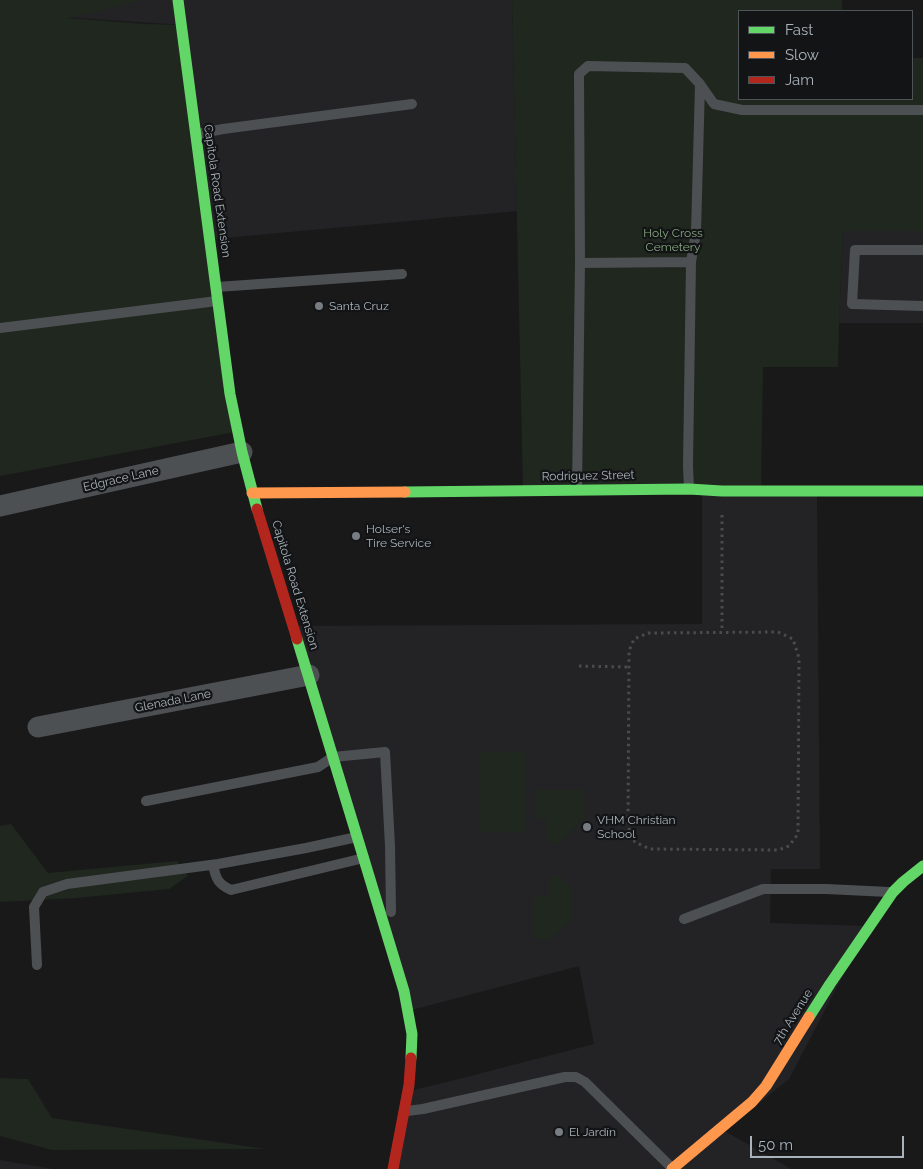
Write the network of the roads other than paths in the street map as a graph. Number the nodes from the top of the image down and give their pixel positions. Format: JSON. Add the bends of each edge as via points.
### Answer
{"nodes":[{"id":1,"x":178,"y":0,"type":"edge"},
{"id":2,"x":700,"y":84,"type":"junction"},
{"id":3,"x":412,"y":104,"type":"dead end"},
{"id":4,"x":923,"y":110,"type":"edge"},
{"id":5,"x":196,"y":134,"type":"junction"},
{"id":6,"x":923,"y":250,"type":"edge"},
{"id":7,"x":691,"y":262,"type":"junction"},
{"id":8,"x":580,"y":263,"type":"junction"},
{"id":9,"x":402,"y":274,"type":"dead end"},
{"id":10,"x":216,"y":287,"type":"junction"},
{"id":11,"x":218,"y":301,"type":"junction"},
{"id":12,"x":923,"y":306,"type":"edge"},
{"id":13,"x":0,"y":328,"type":"edge"},
{"id":14,"x":242,"y":452,"type":"junction"},
{"id":15,"x":688,"y":489,"type":"junction"},
{"id":16,"x":577,"y":490,"type":"junction"},
{"id":17,"x":923,"y":491,"type":"edge"},
{"id":18,"x":252,"y":492,"type":"junction"},
{"id":19,"x":0,"y":506,"type":"edge"},
{"id":20,"x":309,"y":675,"type":"junction"},
{"id":21,"x":38,"y":727,"type":"dead end"},
{"id":22,"x":333,"y":757,"type":"junction"},
{"id":23,"x":146,"y":801,"type":"dead end"},
{"id":24,"x":358,"y":836,"type":"junction"},
{"id":25,"x":364,"y":858,"type":"junction"},
{"id":26,"x":213,"y":865,"type":"junction"},
{"id":27,"x":923,"y":866,"type":"edge"},
{"id":28,"x":893,"y":892,"type":"junction"},
{"id":29,"x":684,"y":919,"type":"dead end"},
{"id":30,"x":392,"y":951,"type":"junction"},
{"id":31,"x":37,"y":966,"type":"dead end"},
{"id":32,"x":404,"y":1112,"type":"junction"},
{"id":33,"x":393,"y":1169,"type":"edge"},
{"id":34,"x":673,"y":1169,"type":"edge"}],
"edges":[{"from":1,"to":5,"type":"street","name":"Capitola Road Extension"},
{"from":2,"to":4,"type":"lane","via":[[714,104],[742,110]]},
{"from":2,"to":7,"type":"lane","via":[[696,232]]},
{"from":2,"to":8,"type":"lane","via":[[685,68],[588,66],[579,74]]},
{"from":3,"to":5,"type":"lane"},
{"from":5,"to":10,"type":"street","name":"Capitola Road Extension"},
{"from":6,"to":12,"type":"lane","via":[[855,250],[852,304]]},
{"from":7,"to":8,"type":"lane"},
{"from":7,"to":15,"type":"lane"},
{"from":8,"to":16,"type":"lane"},
{"from":9,"to":10,"type":"lane"},
{"from":10,"to":11,"type":"street","name":"Capitola Road Extension"},
{"from":11,"to":13,"type":"lane"},
{"from":11,"to":14,"type":"street","name":"Capitola Road Extension","via":[[230,394]]},
{"from":14,"to":18,"type":"street","name":"Capitola Road Extension"},
{"from":14,"to":19,"type":"street","name":"Edgrace Lane"},
{"from":15,"to":16,"type":"street","name":"Rodriguez Street"},
{"from":15,"to":17,"type":"street","name":"Rodriguez Street","via":[[722,492]]},
{"from":16,"to":18,"type":"street","name":"Rodriguez Street"},
{"from":18,"to":20,"type":"street","name":"Capitola Road Extension"},
{"from":20,"to":21,"type":"street","name":"Glenada Lane"},
{"from":20,"to":22,"type":"street","name":"Capitola Road Extension"},
{"from":22,"to":23,"type":"lane","via":[[318,766]]},
{"from":22,"to":24,"type":"street","name":"Capitola Road Extension"},
{"from":22,"to":30,"type":"lane","via":[[385,752]]},
{"from":24,"to":25,"type":"street","name":"Capitola Road Extension"},
{"from":24,"to":26,"type":"lane"},
{"from":25,"to":26,"type":"lane","via":[[231,890],[219,882]]},
{"from":25,"to":30,"type":"street","name":"Capitola Road Extension"},
{"from":26,"to":31,"type":"lane","via":[[67,884],[43,892],[34,907]]},
{"from":27,"to":28,"type":"street","name":"7th Avenue"},
{"from":28,"to":29,"type":"lane","via":[[763,889]]},
{"from":28,"to":34,"type":"street","name":"7th Avenue","via":[[766,1086],[734,1119]]},
{"from":30,"to":32,"type":"street","name":"Capitola Road Extension","via":[[412,1034]]},
{"from":32,"to":33,"type":"street","name":"Capitola Road Extension"},
{"from":32,"to":34,"type":"lane","via":[[576,1077],[585,1082]]}]}
